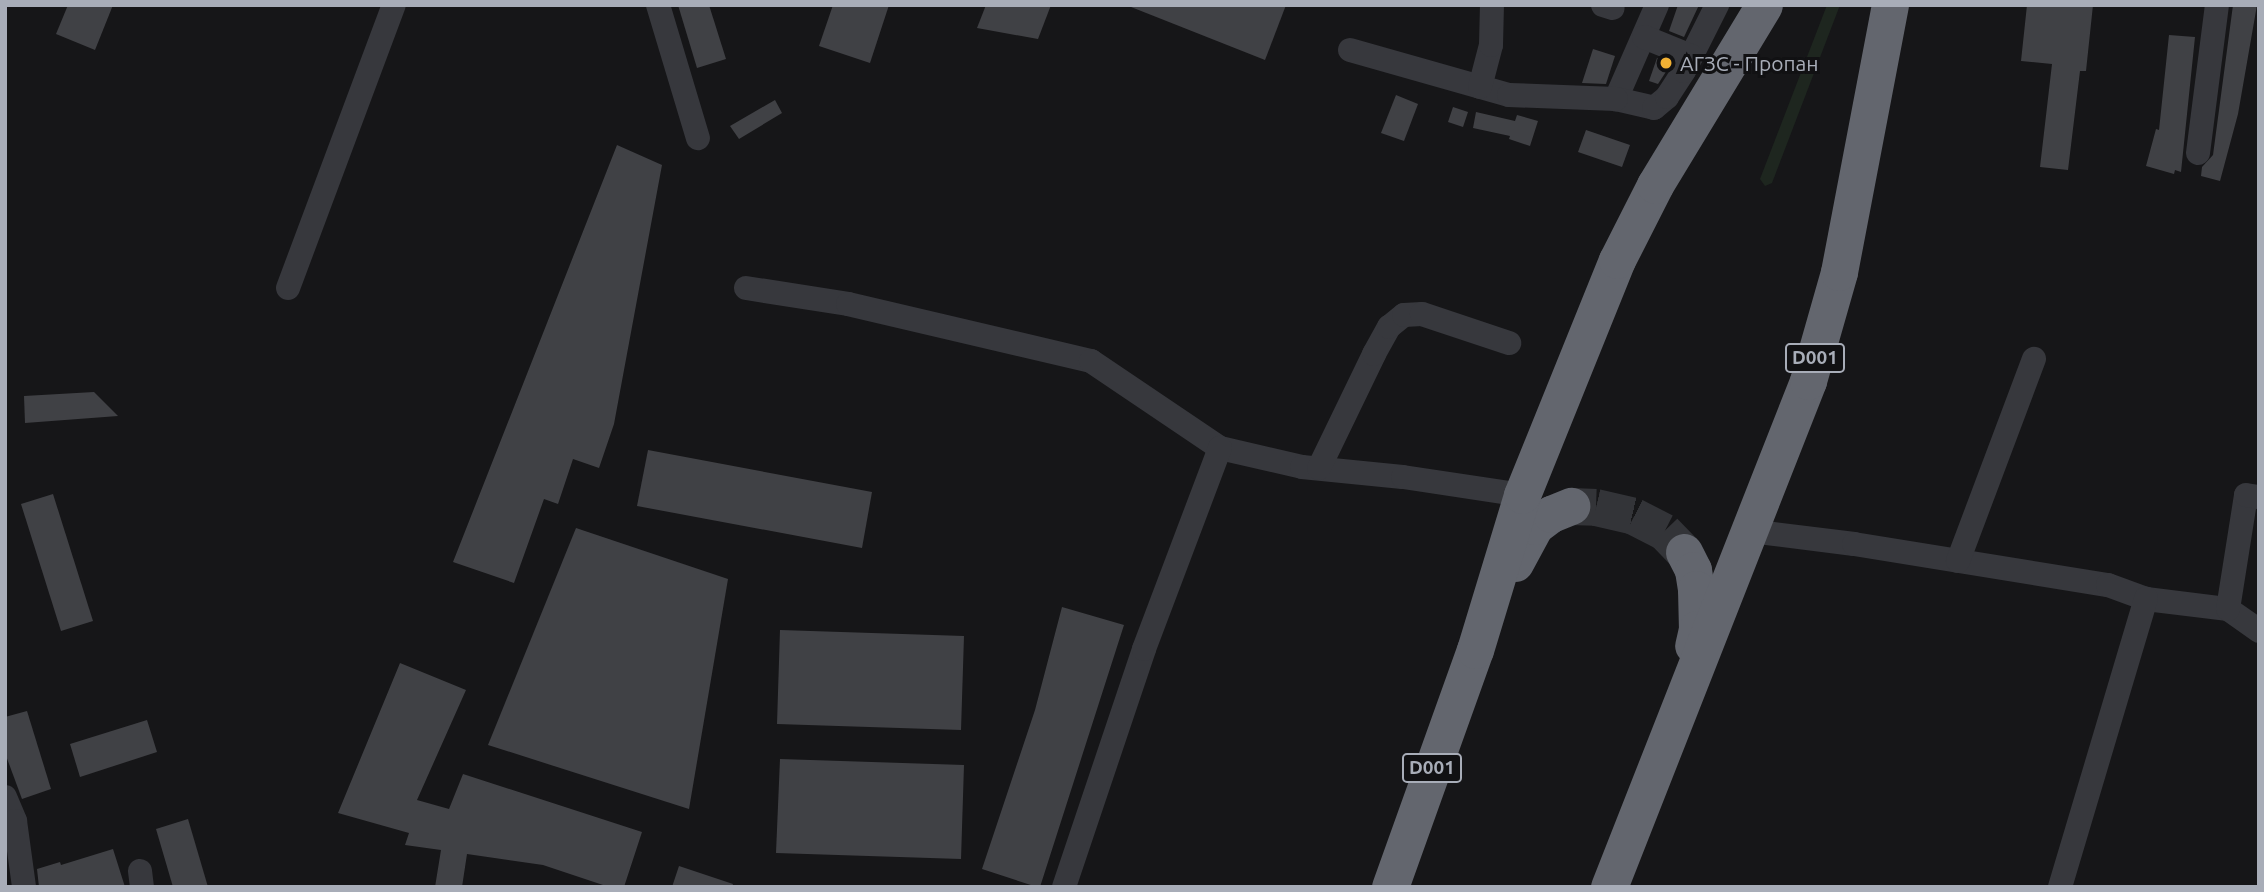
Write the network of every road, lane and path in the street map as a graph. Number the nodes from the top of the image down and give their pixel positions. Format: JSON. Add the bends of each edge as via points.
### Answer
{"nodes":[{"id":1,"x":394,"y":5,"type":"edge"},
{"id":2,"x":658,"y":5,"type":"edge"},
{"id":3,"x":1492,"y":5,"type":"edge"},
{"id":4,"x":1657,"y":5,"type":"edge"},
{"id":5,"x":1717,"y":5,"type":"edge"},
{"id":6,"x":1764,"y":5,"type":"edge"},
{"id":7,"x":1890,"y":5,"type":"edge"},
{"id":8,"x":2217,"y":5,"type":"edge"},
{"id":9,"x":1640,"y":46,"type":"junction"},
{"id":10,"x":1350,"y":50,"type":"dead end"},
{"id":11,"x":1687,"y":64,"type":"junction"},
{"id":12,"x":1480,"y":87,"type":"junction"},
{"id":13,"x":1616,"y":99,"type":"junction"},
{"id":14,"x":698,"y":138,"type":"dead end"},
{"id":15,"x":2198,"y":153,"type":"dead end"},
{"id":16,"x":288,"y":288,"type":"dead end"},
{"id":17,"x":746,"y":288,"type":"dead end"},
{"id":18,"x":1509,"y":343,"type":"dead end"},
{"id":19,"x":2034,"y":359,"type":"dead end"},
{"id":20,"x":1220,"y":449,"type":"junction"},
{"id":21,"x":1319,"y":468,"type":"junction"},
{"id":22,"x":1522,"y":495,"type":"junction"},
{"id":23,"x":2259,"y":497,"type":"edge"},
{"id":24,"x":1570,"y":506,"type":"tunnel mouth"},
{"id":25,"x":1750,"y":531,"type":"junction"},
{"id":26,"x":1684,"y":552,"type":"tunnel mouth"},
{"id":27,"x":1958,"y":561,"type":"junction"},
{"id":28,"x":2146,"y":599,"type":"junction"},
{"id":29,"x":2228,"y":609,"type":"junction"},
{"id":30,"x":2259,"y":631,"type":"edge"},
{"id":31,"x":1475,"y":650,"type":"junction"},
{"id":32,"x":1685,"y":695,"type":"junction"},
{"id":33,"x":5,"y":797,"type":"edge"},
{"id":34,"x":1610,"y":884,"type":"edge"},
{"id":35,"x":24,"y":887,"type":"edge"},
{"id":36,"x":1064,"y":887,"type":"edge"},
{"id":37,"x":1390,"y":887,"type":"edge"},
{"id":38,"x":2060,"y":887,"type":"edge"}],
"edges":[{"from":1,"to":16,"type":"street"},
{"from":2,"to":14,"type":"street"},
{"from":3,"to":12,"type":"street","via":[[1491,44]]},
{"from":4,"to":9,"type":"street"},
{"from":5,"to":11,"type":"street"},
{"from":6,"to":22,"type":"highway","number":"D001","via":[[1655,185],[1617,260]]},
{"from":7,"to":25,"type":"highway","number":"D001","via":[[1828,316]]},
{"from":8,"to":15,"type":"street"},
{"from":9,"to":11,"type":"street"},
{"from":9,"to":13,"type":"street"},
{"from":10,"to":12,"type":"street"},
{"from":11,"to":13,"type":"street","via":[[1667,97],[1654,108]]},
{"from":12,"to":13,"type":"street","via":[[1509,94]]},
{"from":17,"to":20,"type":"street","via":[[848,304],[1091,361]]},
{"from":18,"to":21,"type":"street","via":[[1422,314],[1404,315],[1389,327]]},
{"from":19,"to":27,"type":"street"},
{"from":20,"to":21,"type":"street"},
{"from":20,"to":36,"type":"street","via":[[1144,649]]},
{"from":21,"to":22,"type":"street"},
{"from":22,"to":31,"type":"highway","number":"D001"},
{"from":23,"to":29,"type":"street","via":[[2246,495]]},
{"from":24,"to":31,"type":"highway","via":[[1543,519],[1529,536]]},
{"from":25,"to":27,"type":"street"},
{"from":25,"to":32,"type":"highway","number":"D001"},
{"from":26,"to":32,"type":"highway","via":[[1693,570],[1698,608]]},
{"from":27,"to":28,"type":"street","via":[[2108,584]]},
{"from":28,"to":29,"type":"street"},
{"from":28,"to":38,"type":"street"},
{"from":29,"to":30,"type":"street"},
{"from":31,"to":37,"type":"highway","number":"D001"},
{"from":32,"to":34,"type":"highway","number":"D001"},
{"from":33,"to":35,"type":"street","via":[[15,821]]}]}
